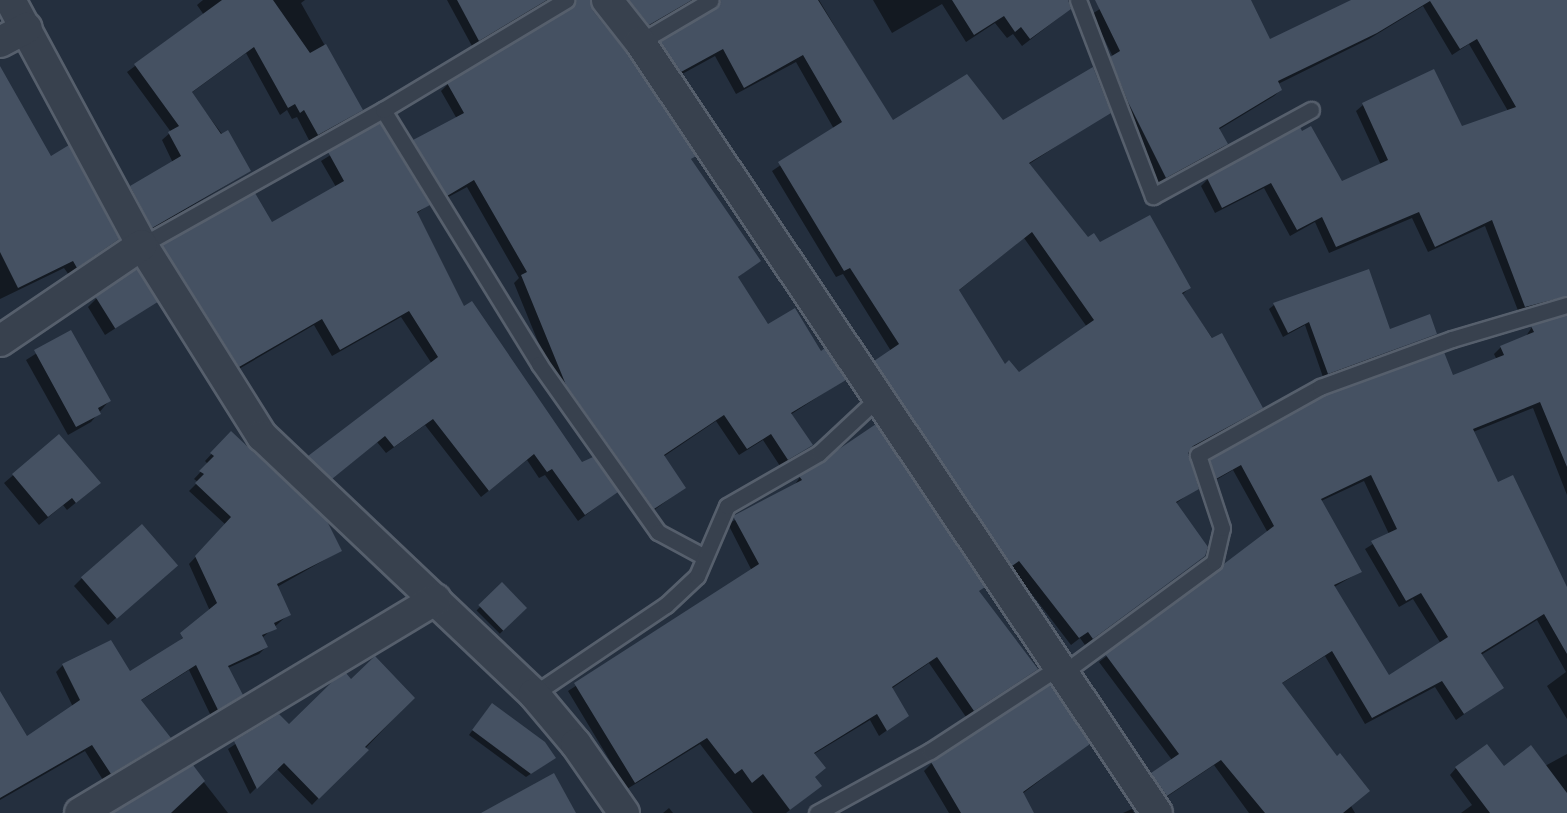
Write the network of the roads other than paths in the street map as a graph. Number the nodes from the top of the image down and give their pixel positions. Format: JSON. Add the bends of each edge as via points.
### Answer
{"nodes":[{"id":1,"x":10,"y":0,"type":"edge"},
{"id":2,"x":566,"y":0,"type":"edge"},
{"id":3,"x":607,"y":0,"type":"edge"},
{"id":4,"x":711,"y":0,"type":"edge"},
{"id":5,"x":1078,"y":0,"type":"edge"},
{"id":6,"x":26,"y":28,"type":"junction"},
{"id":7,"x":0,"y":42,"type":"edge"},
{"id":8,"x":640,"y":42,"type":"junction"},
{"id":9,"x":383,"y":110,"type":"junction"},
{"id":10,"x":1311,"y":110,"type":"dead end"},
{"id":11,"x":142,"y":245,"type":"junction"},
{"id":12,"x":1567,"y":305,"type":"edge"},
{"id":13,"x":0,"y":341,"type":"edge"},
{"id":14,"x":877,"y":399,"type":"junction"},
{"id":15,"x":703,"y":556,"type":"junction"},
{"id":16,"x":436,"y":599,"type":"junction"},
{"id":17,"x":1061,"y":670,"type":"junction"},
{"id":18,"x":534,"y":694,"type":"junction"},
{"id":19,"x":80,"y":813,"type":"edge"},
{"id":20,"x":624,"y":813,"type":"edge"},
{"id":21,"x":817,"y":813,"type":"edge"},
{"id":22,"x":1157,"y":813,"type":"edge"}],
"edges":[{"from":1,"to":6,"type":"street"},
{"from":2,"to":9,"type":"lane"},
{"from":3,"to":8,"type":"street"},
{"from":4,"to":8,"type":"lane"},
{"from":5,"to":10,"type":"lane","via":[[1153,196]]},
{"from":6,"to":7,"type":"street"},
{"from":6,"to":11,"type":"street"},
{"from":8,"to":14,"type":"street"},
{"from":9,"to":11,"type":"lane"},
{"from":9,"to":15,"type":"lane","via":[[539,364],[658,532]]},
{"from":11,"to":13,"type":"street"},
{"from":11,"to":16,"type":"street","via":[[262,436]]},
{"from":12,"to":17,"type":"lane","via":[[1452,339],[1320,387],[1198,455],[1222,528],[1214,562]]},
{"from":14,"to":15,"type":"lane","via":[[819,453],[727,506]]},
{"from":14,"to":17,"type":"street"},
{"from":15,"to":18,"type":"lane","via":[[697,576],[666,605]]},
{"from":16,"to":18,"type":"street"},
{"from":16,"to":19,"type":"street"},
{"from":17,"to":21,"type":"lane","via":[[913,761]]},
{"from":17,"to":22,"type":"street"},
{"from":18,"to":20,"type":"street","via":[[576,744]]}]}
